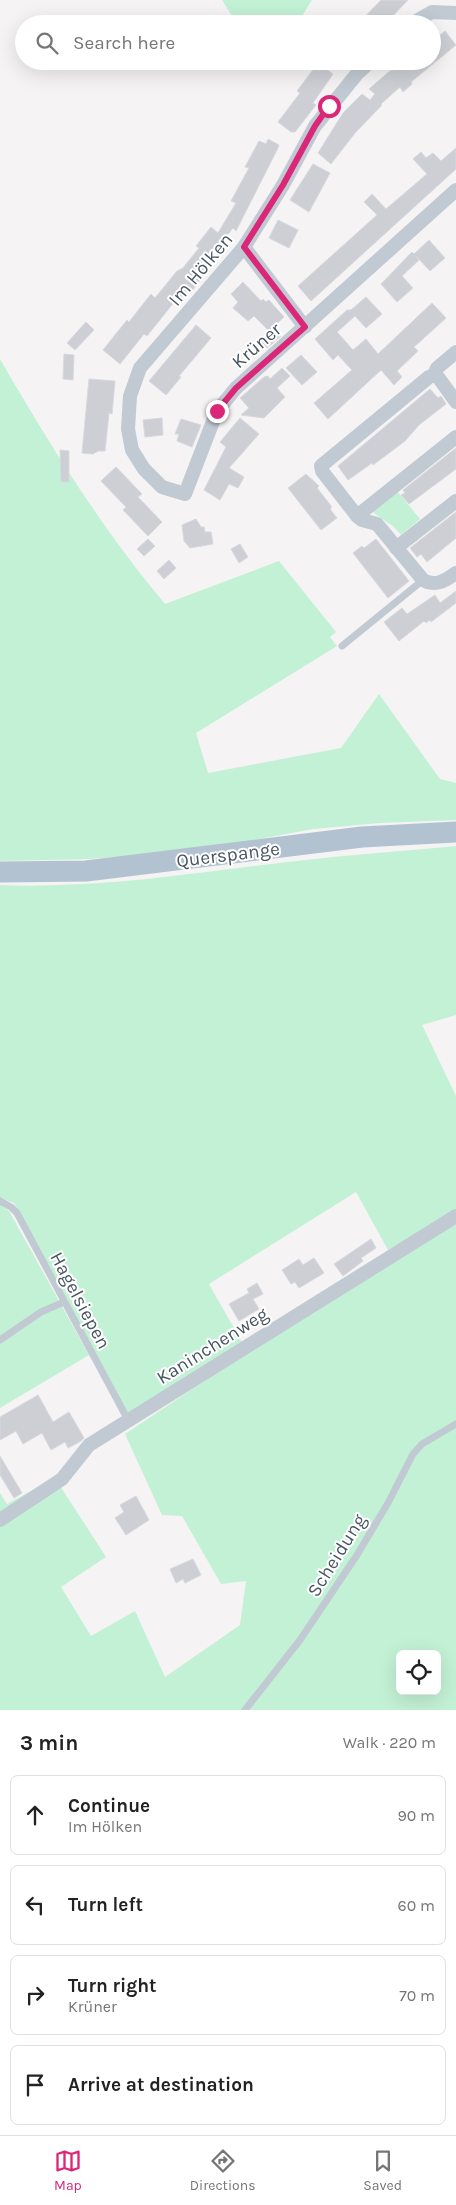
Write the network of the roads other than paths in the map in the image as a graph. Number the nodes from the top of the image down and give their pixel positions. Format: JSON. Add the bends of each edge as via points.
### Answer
{"nodes":[{"id":1,"x":456,"y":13,"type":"edge"},
{"id":2,"x":427,"y":15,"type":"edge"},
{"id":3,"x":361,"y":70,"type":"edge"},
{"id":4,"x":456,"y":190,"type":"edge"},
{"id":5,"x":244,"y":247,"type":"junction"},
{"id":6,"x":305,"y":327,"type":"junction"},
{"id":7,"x":456,"y":352,"type":"edge"},
{"id":8,"x":434,"y":375,"type":"junction"},
{"id":9,"x":456,"y":402,"type":"edge"},
{"id":10,"x":456,"y":437,"type":"edge"},
{"id":11,"x":185,"y":494,"type":"joint"},
{"id":12,"x":456,"y":501,"type":"edge"},
{"id":13,"x":357,"y":516,"type":"junction"},
{"id":14,"x":396,"y":548,"type":"junction"},
{"id":15,"x":456,"y":573,"type":"edge"},
{"id":16,"x":422,"y":580,"type":"junction"},
{"id":17,"x":342,"y":646,"type":"dead end"},
{"id":18,"x":456,"y":832,"type":"edge"},
{"id":19,"x":0,"y":872,"type":"edge"},
{"id":20,"x":0,"y":1201,"type":"edge"},
{"id":21,"x":456,"y":1216,"type":"edge"},
{"id":22,"x":64,"y":1302,"type":"junction"},
{"id":23,"x":0,"y":1340,"type":"edge"},
{"id":24,"x":128,"y":1420,"type":"junction"},
{"id":25,"x":456,"y":1424,"type":"edge"},
{"id":26,"x":0,"y":1520,"type":"edge"},
{"id":27,"x":245,"y":1710,"type":"edge"}],
"edges":[{"from":1,"to":2,"type":"street","via":[[432,12]]},
{"from":3,"to":5,"type":"street","name":"Im Hölken","via":[[315,126]]},
{"from":4,"to":6,"type":"street","name":"Krüner"},
{"from":5,"to":6,"type":"street"},
{"from":5,"to":11,"type":"street","name":"Im Hölken","via":[[140,368],[130,396],[128,429],[132,450],[162,488]]},
{"from":6,"to":11,"type":"street","name":"Krüner","via":[[236,388],[217,411]]},
{"from":7,"to":8,"type":"street","via":[[436,368]]},
{"from":8,"to":9,"type":"street"},
{"from":8,"to":13,"type":"street","via":[[321,466]]},
{"from":10,"to":13,"type":"street"},
{"from":12,"to":14,"type":"street"},
{"from":13,"to":14,"type":"street","via":[[377,524]]},
{"from":14,"to":16,"type":"street"},
{"from":15,"to":16,"type":"street","via":[[440,583],[430,584]]},
{"from":16,"to":17,"type":"lane"},
{"from":18,"to":19,"type":"main road","name":"Querspange","via":[[362,837],[86,871]]},
{"from":20,"to":22,"type":"lane","name":"Hagelsiepen","via":[[17,1214]]},
{"from":21,"to":24,"type":"street","name":"Kaninchenweg"},
{"from":22,"to":23,"type":"lane","via":[[41,1312]]},
{"from":22,"to":24,"type":"lane","name":"Hagelsiepen"},
{"from":24,"to":26,"type":"street","name":"Kaninchenweg","via":[[89,1445],[62,1479]]},
{"from":25,"to":27,"type":"lane","name":"Scheidung","via":[[422,1444],[413,1454],[388,1503],[342,1578],[300,1640]]}]}
